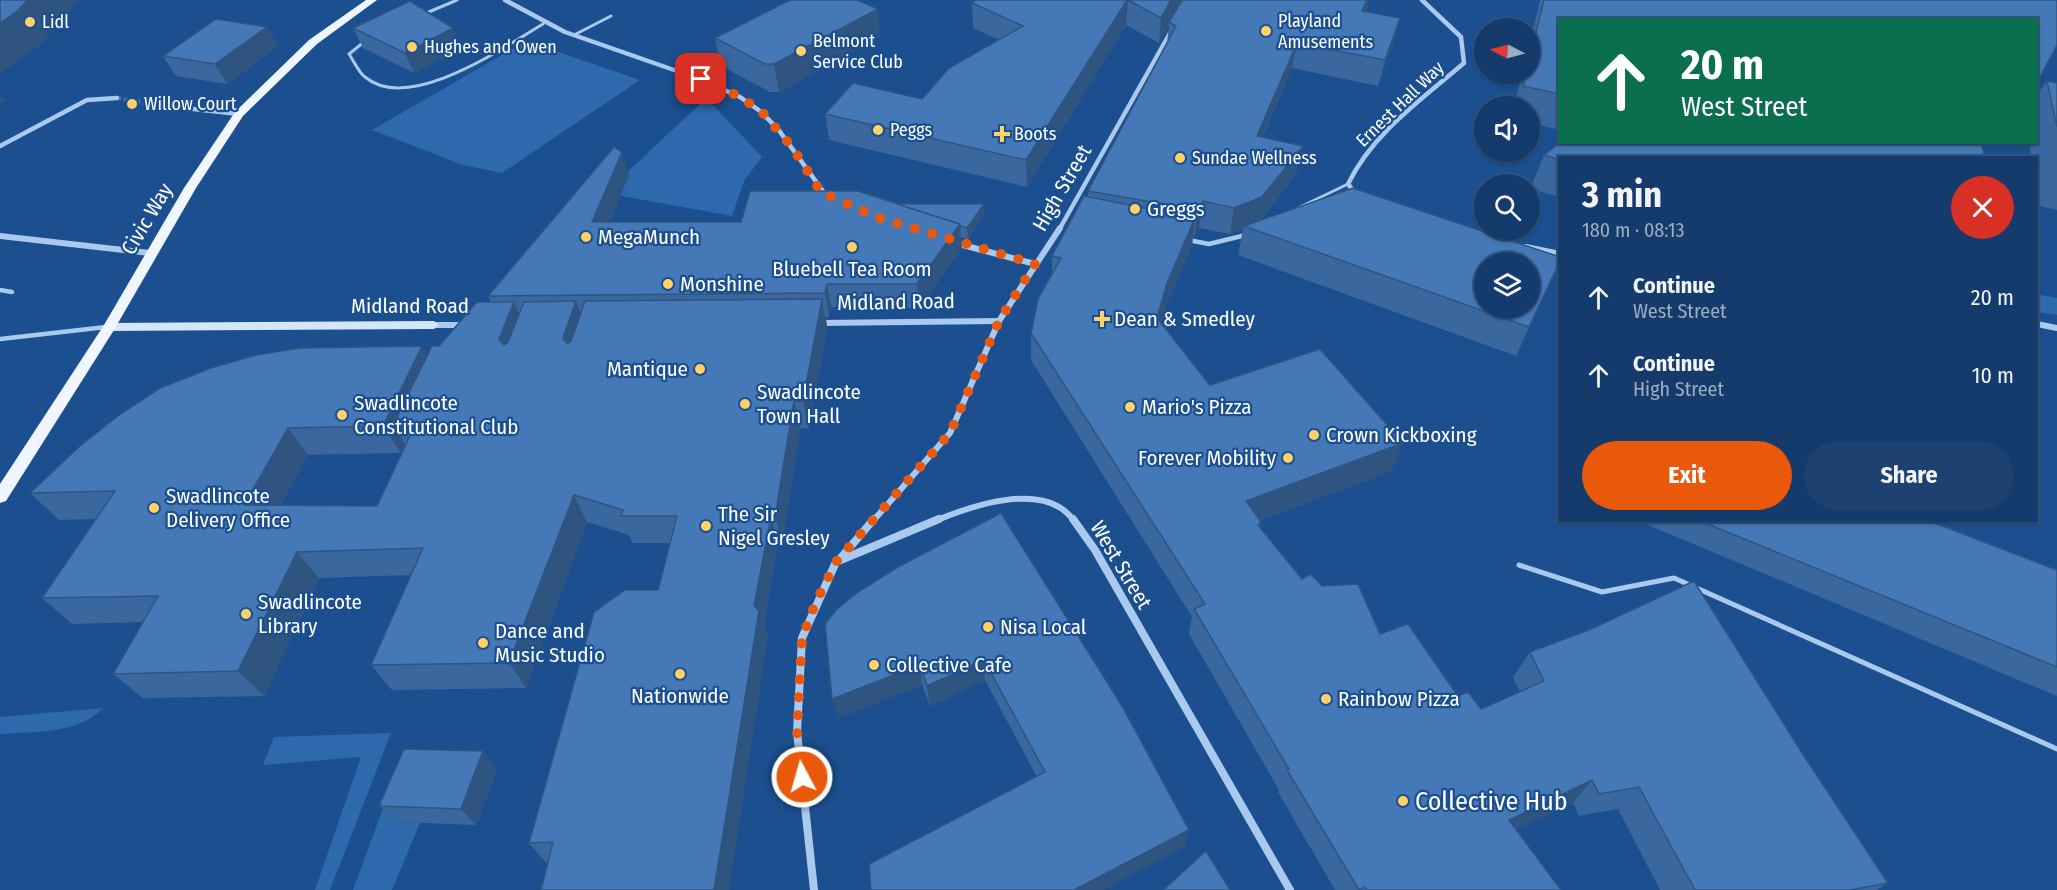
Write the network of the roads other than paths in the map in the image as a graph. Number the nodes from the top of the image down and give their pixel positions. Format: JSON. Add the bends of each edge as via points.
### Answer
{"nodes":[{"id":1,"x":372,"y":0,"type":"edge"},
{"id":2,"x":457,"y":0,"type":"edge"},
{"id":3,"x":505,"y":0,"type":"edge"},
{"id":4,"x":1422,"y":0,"type":"edge"},
{"id":5,"x":611,"y":16,"type":"dead end"},
{"id":6,"x":413,"y":19,"type":"edge"},
{"id":7,"x":543,"y":24,"type":"junction"},
{"id":8,"x":1172,"y":31,"type":"edge"},
{"id":9,"x":574,"y":35,"type":"junction"},
{"id":10,"x":373,"y":37,"type":"edge"},
{"id":11,"x":117,"y":98,"type":"tunnel mouth"},
{"id":12,"x":157,"y":105,"type":"tunnel mouth"},
{"id":13,"x":239,"y":114,"type":"junction"},
{"id":14,"x":0,"y":146,"type":"edge"},
{"id":15,"x":1348,"y":184,"type":"junction"},
{"id":16,"x":831,"y":196,"type":"edge"},
{"id":17,"x":1357,"y":196,"type":"edge"},
{"id":18,"x":1287,"y":214,"type":"edge"},
{"id":19,"x":1067,"y":217,"type":"junction"},
{"id":20,"x":1078,"y":219,"type":"edge"},
{"id":21,"x":1247,"y":234,"type":"dead end"},
{"id":22,"x":0,"y":236,"type":"edge"},
{"id":23,"x":1176,"y":238,"type":"edge"},
{"id":24,"x":952,"y":242,"type":"edge"},
{"id":25,"x":1520,"y":246,"type":"edge"},
{"id":26,"x":150,"y":253,"type":"junction"},
{"id":27,"x":1558,"y":254,"type":"edge"},
{"id":28,"x":1035,"y":264,"type":"junction"},
{"id":29,"x":0,"y":290,"type":"edge"},
{"id":30,"x":12,"y":292,"type":"dead end"},
{"id":31,"x":999,"y":321,"type":"junction"},
{"id":32,"x":809,"y":323,"type":"edge"},
{"id":33,"x":2038,"y":324,"type":"edge"},
{"id":34,"x":434,"y":325,"type":"joint"},
{"id":35,"x":465,"y":325,"type":"junction"},
{"id":36,"x":476,"y":325,"type":"edge"},
{"id":37,"x":108,"y":327,"type":"junction"},
{"id":38,"x":2057,"y":328,"type":"edge"},
{"id":39,"x":460,"y":336,"type":"edge"},
{"id":40,"x":0,"y":339,"type":"edge"},
{"id":41,"x":0,"y":496,"type":"edge"},
{"id":42,"x":836,"y":562,"type":"junction"},
{"id":43,"x":1519,"y":565,"type":"dead end"},
{"id":44,"x":2057,"y":749,"type":"edge"},
{"id":45,"x":814,"y":890,"type":"edge"},
{"id":46,"x":1290,"y":890,"type":"edge"}],
"edges":[{"from":1,"to":13,"type":"main road","name":"Civic Way","via":[[313,42]]},
{"from":2,"to":6,"type":"lane"},
{"from":3,"to":7,"type":"street"},
{"from":4,"to":15,"type":"street","name":"Ernest Hall Way","via":[[1461,37],[1464,63],[1378,140],[1353,170]]},
{"from":5,"to":9,"type":"lane"},
{"from":7,"to":9,"type":"street"},
{"from":7,"to":10,"type":"lane","via":[[441,81],[420,87],[366,81],[350,54]]},
{"from":8,"to":19,"type":"street","name":"High Street"},
{"from":9,"to":16,"type":"street","via":[[713,83],[740,97],[762,112],[821,192]]},
{"from":11,"to":14,"type":"street","via":[[87,100]]},
{"from":12,"to":13,"type":"street"},
{"from":13,"to":26,"type":"main road","name":"Civic Way"},
{"from":15,"to":17,"type":"street"},
{"from":15,"to":18,"type":"lane"},
{"from":19,"to":20,"type":"lane"},
{"from":19,"to":28,"type":"street","name":"High Street"},
{"from":21,"to":23,"type":"lane","via":[[1209,244]]},
{"from":22,"to":26,"type":"street"},
{"from":24,"to":28,"type":"street"},
{"from":25,"to":27,"type":"street"},
{"from":26,"to":37,"type":"main road","name":"Civic Way"},
{"from":28,"to":31,"type":"street","name":"High Street"},
{"from":29,"to":30,"type":"lane"},
{"from":31,"to":32,"type":"street","name":"Midland Road"},
{"from":31,"to":42,"type":"street","name":"High Street","via":[[950,433]]},
{"from":33,"to":38,"type":"street"},
{"from":34,"to":35,"type":"street","name":"Midland Road"},
{"from":34,"to":37,"type":"street","name":"Midland Road"},
{"from":35,"to":36,"type":"street","name":"Midland Road"},
{"from":35,"to":39,"type":"lane"},
{"from":37,"to":40,"type":"lane"},
{"from":37,"to":41,"type":"main road","name":"Civic Way"},
{"from":42,"to":45,"type":"street","via":[[802,638],[797,732]]},
{"from":42,"to":46,"type":"street","name":"West Street","via":[[969,507],[1005,499],[1038,501],[1066,509],[1095,550]]},
{"from":43,"to":44,"type":"lane","via":[[1602,592],[1674,578]]}]}
